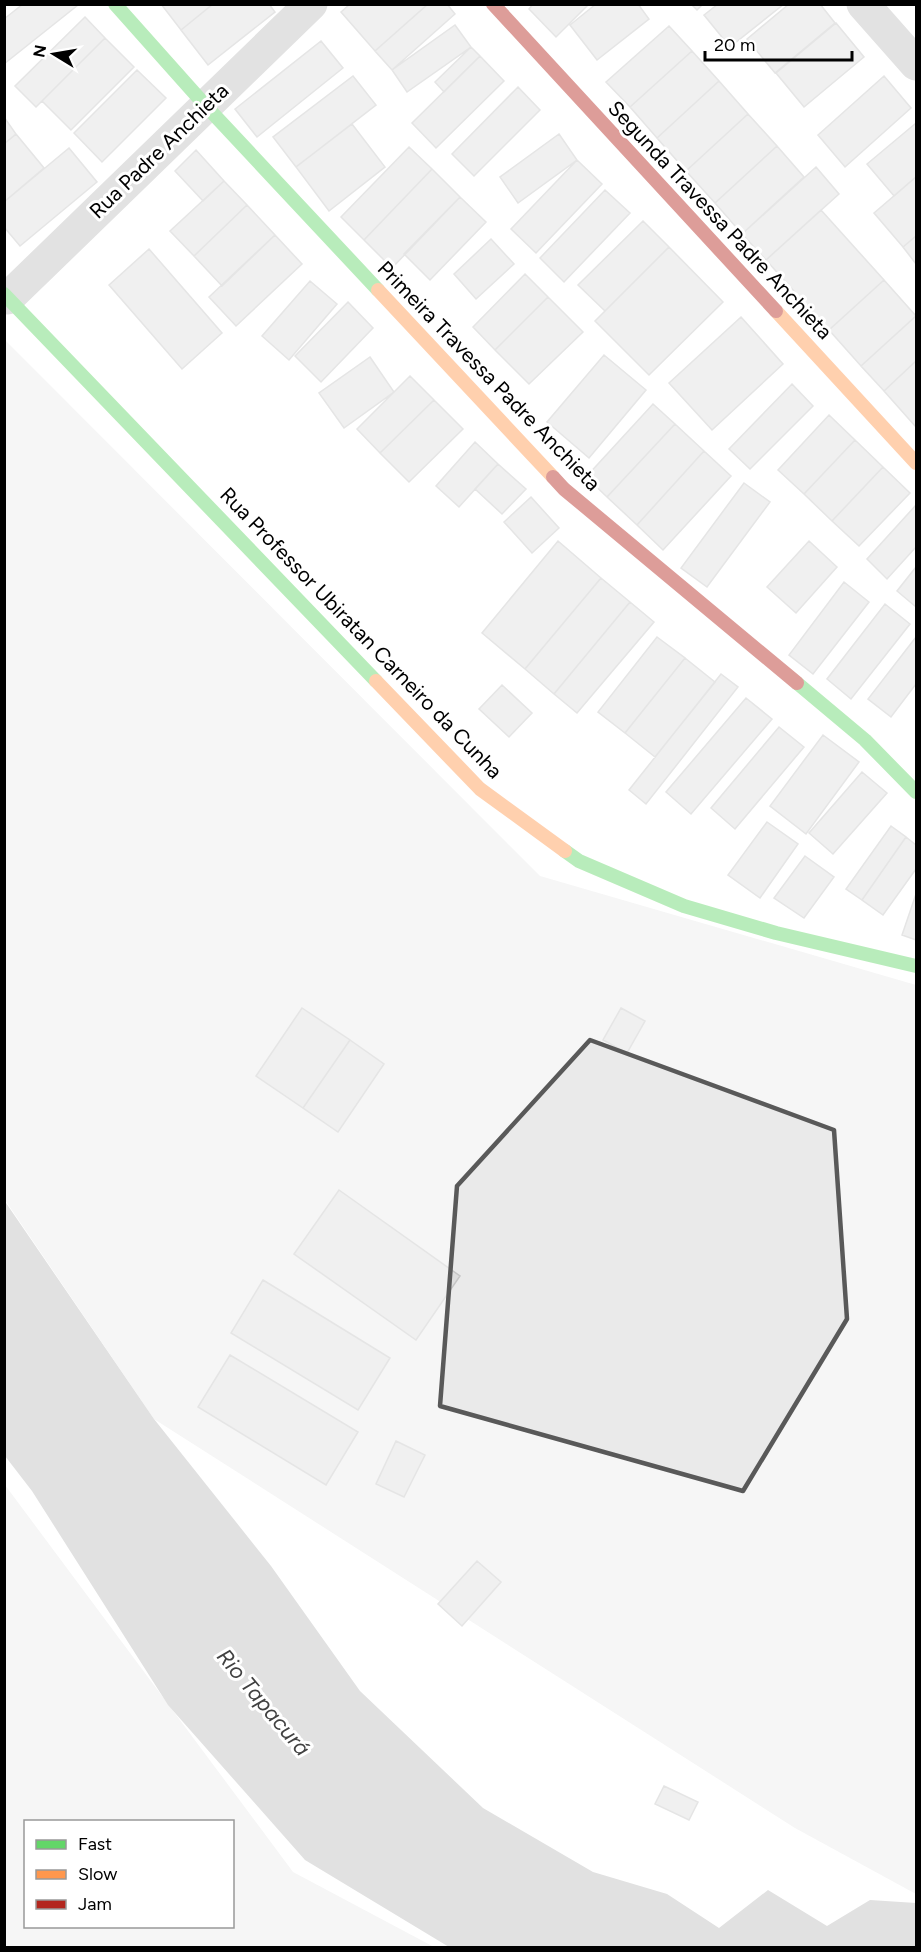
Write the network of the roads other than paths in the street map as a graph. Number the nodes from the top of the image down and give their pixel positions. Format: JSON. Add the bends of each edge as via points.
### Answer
{"nodes":[{"id":1,"x":115,"y":4,"type":"edge"},
{"id":2,"x":311,"y":4,"type":"edge"},
{"id":3,"x":493,"y":4,"type":"edge"},
{"id":4,"x":863,"y":4,"type":"edge"},
{"id":5,"x":916,"y":64,"type":"edge"},
{"id":6,"x":205,"y":105,"type":"junction"},
{"id":7,"x":6,"y":296,"type":"edge"},
{"id":8,"x":916,"y":464,"type":"edge"},
{"id":9,"x":916,"y":792,"type":"edge"},
{"id":10,"x":916,"y":966,"type":"edge"}],
"edges":[{"from":1,"to":6,"type":"street","name":"Primeira Travessa Padre Anchieta"},
{"from":2,"to":6,"type":"street","name":"Rua Padre Anchieta"},
{"from":3,"to":8,"type":"street","name":"Segunda Travessa Padre Anchieta"},
{"from":4,"to":5,"type":"street"},
{"from":6,"to":7,"type":"street","name":"Rua Padre Anchieta"},
{"from":6,"to":9,"type":"street","name":"Primeira Travessa Padre Anchieta","via":[[564,489],[865,741]]},
{"from":7,"to":10,"type":"street","name":"Rua Professor Ubiratan Carneiro da Cunha","via":[[480,789],[579,861],[684,906],[776,933]]}]}
